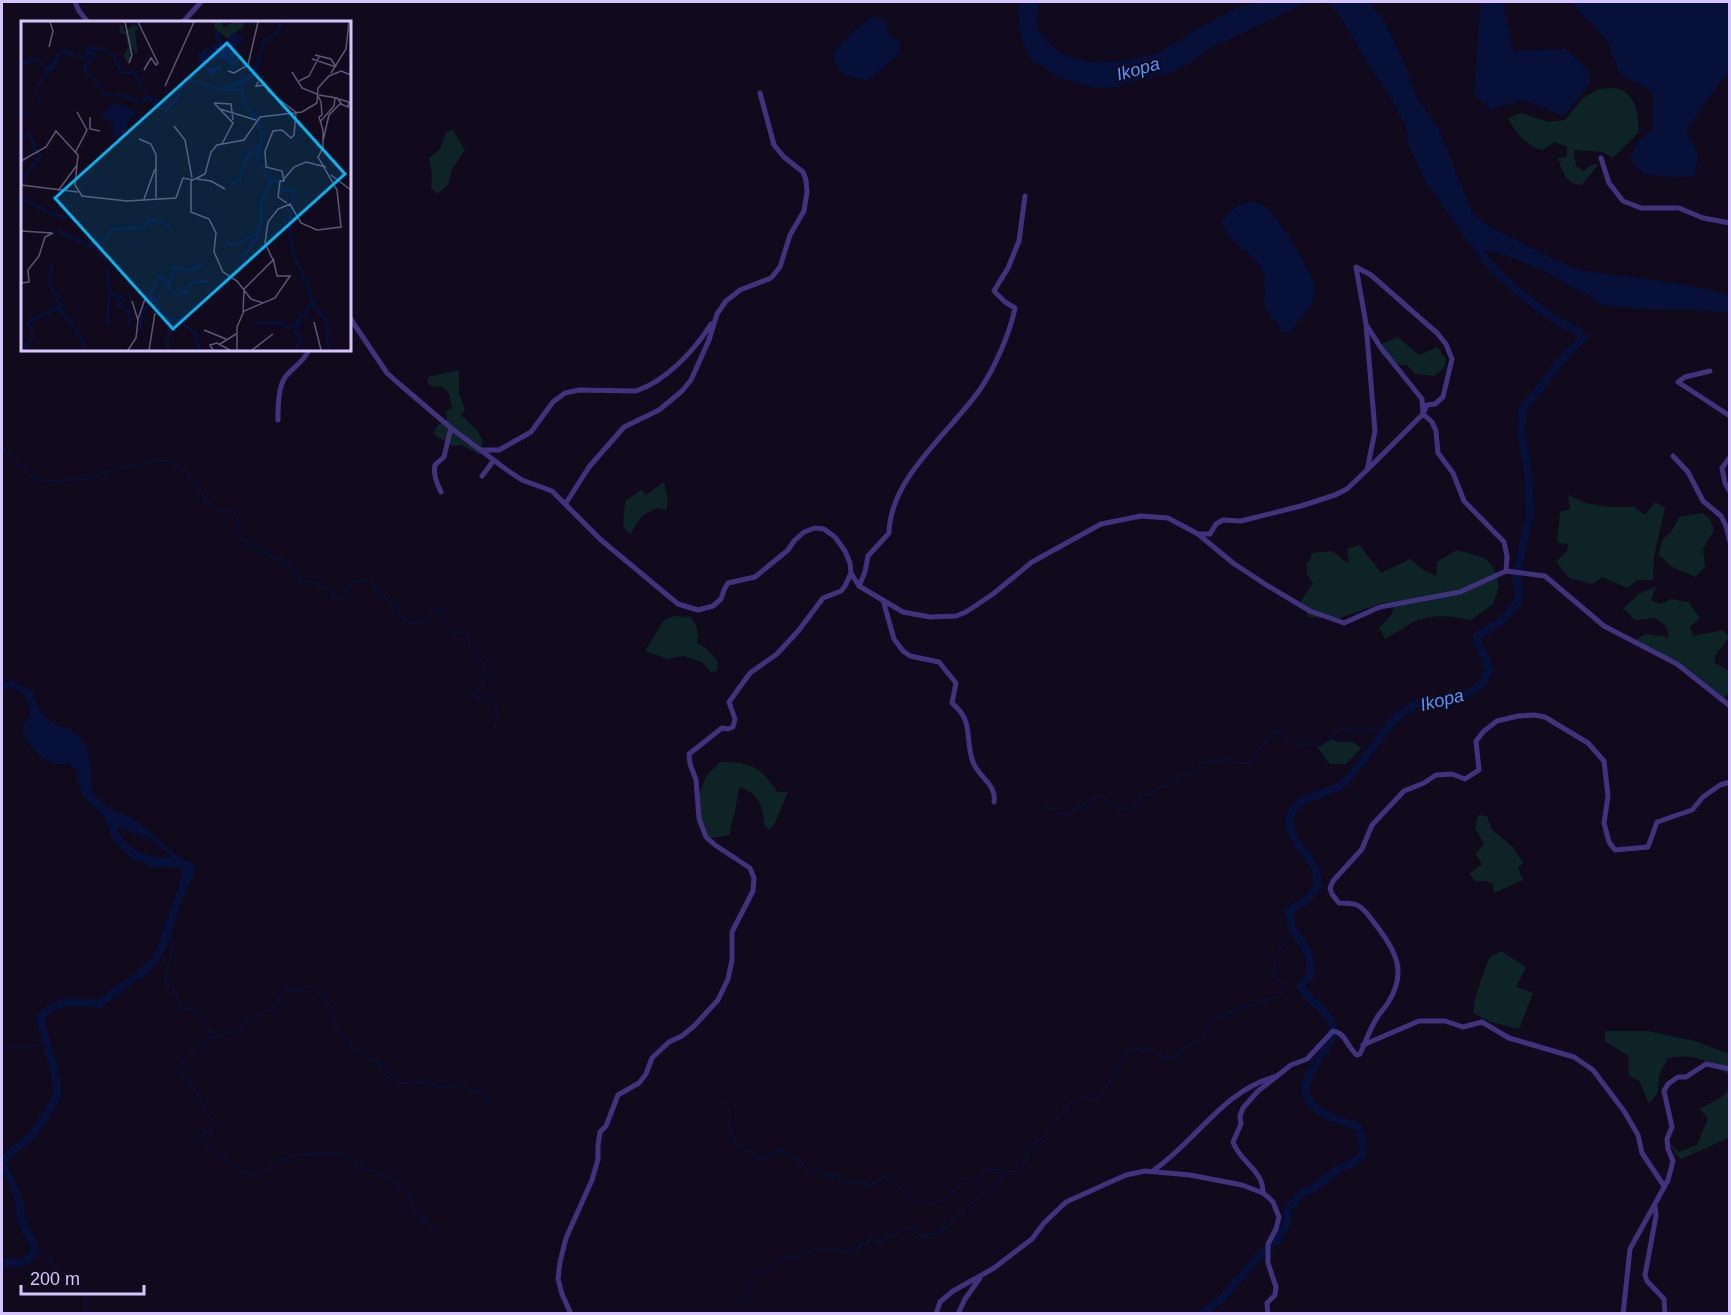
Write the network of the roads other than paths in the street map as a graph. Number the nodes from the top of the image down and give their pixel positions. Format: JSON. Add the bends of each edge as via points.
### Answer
{"nodes":[{"id":1,"x":75,"y":2,"type":"edge"},
{"id":2,"x":201,"y":2,"type":"edge"},
{"id":3,"x":87,"y":21,"type":"edge"},
{"id":4,"x":184,"y":21,"type":"edge"},
{"id":5,"x":760,"y":93,"type":"dead end"},
{"id":6,"x":1601,"y":158,"type":"dead end"},
{"id":7,"x":1025,"y":196,"type":"dead end"},
{"id":8,"x":1730,"y":223,"type":"edge"},
{"id":9,"x":717,"y":314,"type":"junction"},
{"id":10,"x":351,"y":320,"type":"edge"},
{"id":11,"x":1366,"y":324,"type":"junction"},
{"id":12,"x":351,"y":325,"type":"edge"},
{"id":13,"x":358,"y":330,"type":"junction"},
{"id":14,"x":308,"y":351,"type":"edge"},
{"id":15,"x":1710,"y":371,"type":"dead end"},
{"id":16,"x":1423,"y":414,"type":"junction"},
{"id":17,"x":1730,"y":416,"type":"edge"},
{"id":18,"x":278,"y":420,"type":"dead end"},
{"id":19,"x":451,"y":428,"type":"junction"},
{"id":20,"x":481,"y":450,"type":"junction"},
{"id":21,"x":1673,"y":456,"type":"dead end"},
{"id":22,"x":1730,"y":457,"type":"edge"},
{"id":23,"x":494,"y":460,"type":"junction"},
{"id":24,"x":1367,"y":470,"type":"junction"},
{"id":25,"x":482,"y":476,"type":"dead end"},
{"id":26,"x":441,"y":492,"type":"dead end"},
{"id":27,"x":1730,"y":492,"type":"edge"},
{"id":28,"x":566,"y":503,"type":"junction"},
{"id":29,"x":1198,"y":534,"type":"junction"},
{"id":30,"x":1730,"y":542,"type":"edge"},
{"id":31,"x":1506,"y":571,"type":"junction"},
{"id":32,"x":851,"y":573,"type":"junction"},
{"id":33,"x":859,"y":586,"type":"junction"},
{"id":34,"x":883,"y":600,"type":"junction"},
{"id":35,"x":1730,"y":706,"type":"edge"},
{"id":36,"x":1730,"y":782,"type":"edge"},
{"id":37,"x":994,"y":802,"type":"dead end"},
{"id":38,"x":1363,"y":1045,"type":"junction"},
{"id":39,"x":1730,"y":1069,"type":"edge"},
{"id":40,"x":1277,"y":1076,"type":"junction"},
{"id":41,"x":1154,"y":1170,"type":"junction"},
{"id":42,"x":1664,"y":1186,"type":"junction"},
{"id":43,"x":1263,"y":1193,"type":"junction"},
{"id":44,"x":1655,"y":1204,"type":"junction"},
{"id":45,"x":981,"y":1277,"type":"junction"},
{"id":46,"x":571,"y":1314,"type":"edge"},
{"id":47,"x":936,"y":1314,"type":"edge"},
{"id":48,"x":958,"y":1314,"type":"edge"},
{"id":49,"x":1268,"y":1314,"type":"edge"},
{"id":50,"x":1623,"y":1314,"type":"edge"},
{"id":51,"x":1665,"y":1314,"type":"edge"}],
"edges":[{"from":1,"to":3,"type":"street"},
{"from":2,"to":4,"type":"street"},
{"from":5,"to":9,"type":"street","via":[[774,145],[803,172],[806,180],[804,211],[790,235],[777,273],[740,290]]},
{"from":6,"to":8,"type":"street","via":[[1609,183],[1623,201],[1641,208],[1679,208]]},
{"from":7,"to":33,"type":"street","via":[[1019,241],[994,291],[1015,308],[1011,328],[982,387],[905,483],[889,518],[889,533],[868,556]]},
{"from":9,"to":20,"type":"street","via":[[686,355],[654,383],[636,391],[565,393],[553,402],[531,432],[499,450]]},
{"from":9,"to":28,"type":"street","via":[[700,363],[687,386],[659,410],[624,427],[589,467]]},
{"from":10,"to":13,"type":"street"},
{"from":11,"to":16,"type":"street","via":[[1422,399]]},
{"from":11,"to":16,"type":"street","via":[[1356,267],[1383,285],[1446,344],[1452,359],[1443,397],[1427,405]]},
{"from":11,"to":24,"type":"street","via":[[1374,430]]},
{"from":12,"to":13,"type":"street"},
{"from":13,"to":19,"type":"street","via":[[387,373]]},
{"from":14,"to":18,"type":"street","via":[[284,378]]},
{"from":15,"to":17,"type":"street","via":[[1678,382]]},
{"from":16,"to":24,"type":"street"},
{"from":16,"to":31,"type":"street","via":[[1436,431],[1438,453],[1453,473],[1464,501],[1504,542]]},
{"from":19,"to":20,"type":"street"},
{"from":19,"to":26,"type":"street","via":[[444,458],[434,468]]},
{"from":20,"to":23,"type":"street"},
{"from":21,"to":30,"type":"street","via":[[1688,472],[1703,501],[1721,516]]},
{"from":22,"to":27,"type":"street","via":[[1722,468]]},
{"from":23,"to":25,"type":"street"},
{"from":23,"to":28,"type":"street","via":[[522,480],[552,491]]},
{"from":24,"to":29,"type":"street","via":[[1335,495],[1241,521],[1223,520],[1210,534]]},
{"from":28,"to":32,"type":"street","via":[[642,575],[678,604],[698,610],[722,599],[728,583],[755,577],[804,532],[815,528],[835,537],[845,551]]},
{"from":29,"to":31,"type":"street","via":[[1268,586],[1310,611],[1344,623],[1380,607],[1460,592]]},
{"from":29,"to":34,"type":"street","via":[[1168,518],[1141,516],[1101,524],[1032,562],[993,594],[956,616],[903,612]]},
{"from":31,"to":35,"type":"street","via":[[1545,576],[1604,626],[1677,664]]},
{"from":32,"to":33,"type":"street"},
{"from":32,"to":46,"type":"street","via":[[845,586],[823,598],[777,654],[750,673],[729,702],[735,719],[733,727],[722,728],[689,754],[699,818],[706,837],[750,868],[753,891],[732,933],[728,979],[718,999],[694,1026],[652,1058],[639,1083],[618,1095],[600,1132],[592,1180],[566,1238],[560,1262],[558,1279]]},
{"from":33,"to":34,"type":"street"},
{"from":34,"to":37,"type":"street","via":[[894,639],[903,651],[939,662],[956,683],[952,703],[966,720],[971,759],[994,790]]},
{"from":36,"to":38,"type":"street","via":[[1719,785],[1692,810],[1657,822],[1648,847],[1615,850],[1604,823],[1608,796],[1604,761],[1588,743],[1545,717],[1497,720],[1476,741],[1479,770],[1465,779],[1452,774],[1436,775],[1404,790],[1372,825],[1362,849],[1330,888],[1339,903],[1357,905],[1370,917],[1396,953],[1396,985]]},
{"from":38,"to":40,"type":"street","via":[[1357,1055],[1343,1036],[1333,1031],[1307,1059]]},
{"from":38,"to":42,"type":"street","via":[[1419,1021],[1445,1021],[1463,1027],[1482,1022],[1509,1038],[1574,1057],[1593,1070],[1623,1111],[1638,1135],[1642,1153]]},
{"from":39,"to":42,"type":"street","via":[[1706,1064],[1686,1077],[1678,1077],[1664,1091],[1672,1127],[1668,1149],[1673,1161]]},
{"from":40,"to":41,"type":"street","via":[[1236,1094]]},
{"from":40,"to":43,"type":"street","via":[[1243,1108],[1233,1142],[1261,1178]]},
{"from":41,"to":43,"type":"street","via":[[1242,1185]]},
{"from":41,"to":45,"type":"street","via":[[1126,1175],[1066,1202],[1032,1239]]},
{"from":42,"to":44,"type":"street"},
{"from":43,"to":49,"type":"street","via":[[1273,1202],[1279,1217],[1268,1244],[1268,1263],[1276,1287],[1275,1295],[1267,1303]]},
{"from":44,"to":50,"type":"street","via":[[1630,1249]]},
{"from":44,"to":51,"type":"street","via":[[1645,1275],[1664,1299]]},
{"from":45,"to":47,"type":"street","via":[[953,1291],[940,1302]]},
{"from":45,"to":48,"type":"street"}]}
